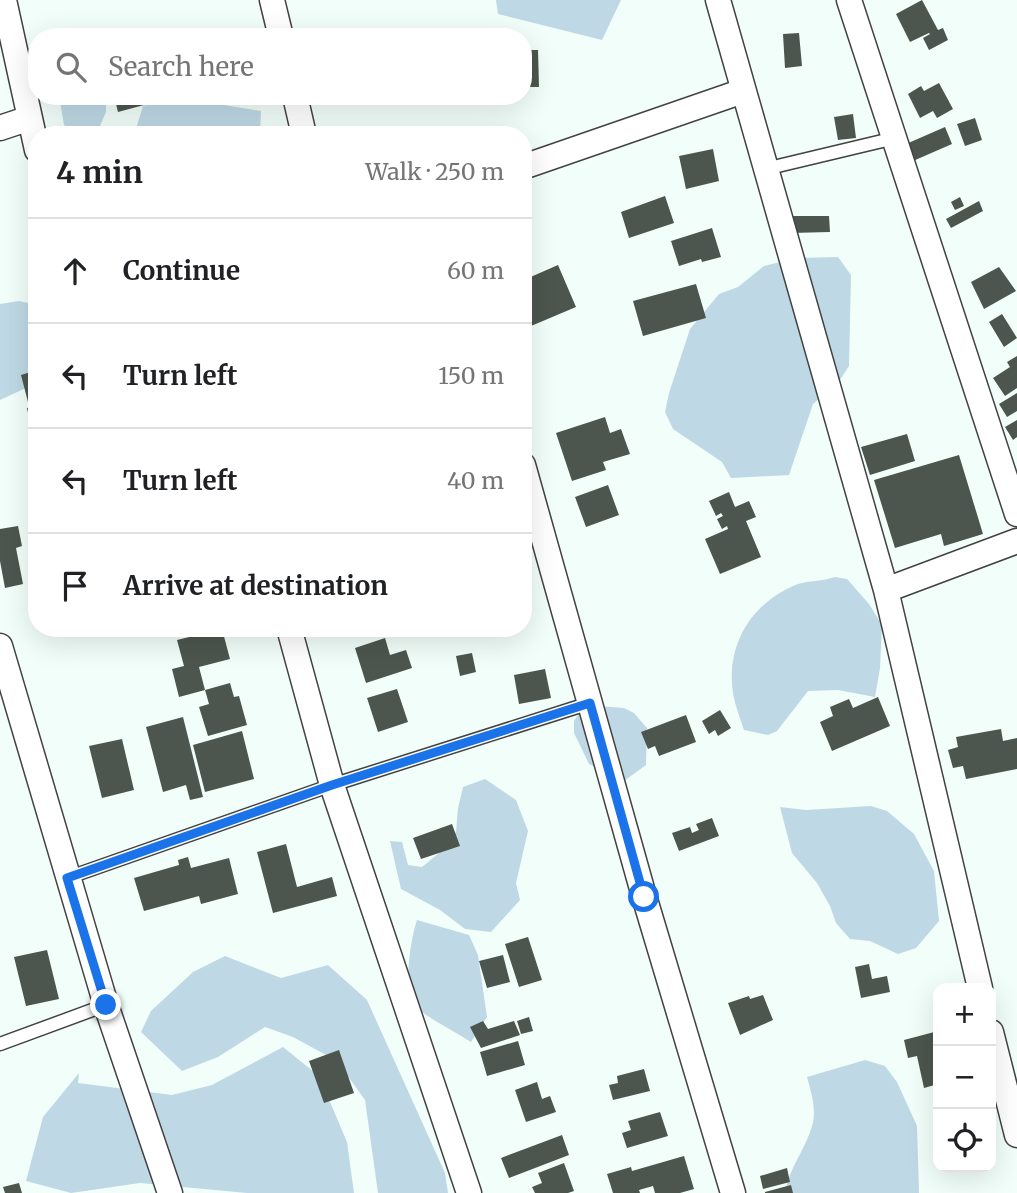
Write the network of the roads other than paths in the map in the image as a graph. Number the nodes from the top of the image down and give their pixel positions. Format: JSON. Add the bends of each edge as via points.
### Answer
{"nodes":[{"id":1,"x":4,"y":0,"type":"edge"},
{"id":2,"x":272,"y":0,"type":"edge"},
{"id":3,"x":718,"y":0,"type":"edge"},
{"id":4,"x":849,"y":0,"type":"edge"},
{"id":5,"x":279,"y":28,"type":"edge"},
{"id":6,"x":743,"y":91,"type":"junction"},
{"id":7,"x":297,"y":105,"type":"edge"},
{"id":8,"x":30,"y":118,"type":"junction"},
{"id":9,"x":32,"y":126,"type":"edge"},
{"id":10,"x":302,"y":126,"type":"edge"},
{"id":11,"x":0,"y":128,"type":"edge"},
{"id":12,"x":895,"y":138,"type":"junction"},
{"id":13,"x":532,"y":164,"type":"edge"},
{"id":14,"x":765,"y":169,"type":"junction"},
{"id":15,"x":532,"y":497,"type":"edge"},
{"id":16,"x":1017,"y":513,"type":"edge"},
{"id":17,"x":1017,"y":541,"type":"edge"},
{"id":18,"x":886,"y":590,"type":"junction"},
{"id":19,"x":291,"y":637,"type":"edge"},
{"id":20,"x":0,"y":646,"type":"edge"},
{"id":21,"x":590,"y":703,"type":"junction"},
{"id":22,"x":332,"y":785,"type":"junction"},
{"id":23,"x":67,"y":878,"type":"junction"},
{"id":24,"x":979,"y":983,"type":"edge"},
{"id":25,"x":106,"y":1005,"type":"junction"},
{"id":26,"x":0,"y":1044,"type":"edge"},
{"id":27,"x":995,"y":1046,"type":"edge"},
{"id":28,"x":1017,"y":1135,"type":"edge"},
{"id":29,"x":170,"y":1193,"type":"edge"},
{"id":30,"x":468,"y":1193,"type":"edge"},
{"id":31,"x":733,"y":1193,"type":"edge"}],
"edges":[{"from":1,"to":8,"type":"street"},
{"from":2,"to":5,"type":"street"},
{"from":3,"to":6,"type":"street"},
{"from":4,"to":12,"type":"street"},
{"from":6,"to":13,"type":"street"},
{"from":6,"to":14,"type":"street"},
{"from":7,"to":10,"type":"street"},
{"from":8,"to":9,"type":"street"},
{"from":8,"to":11,"type":"street"},
{"from":12,"to":14,"type":"lane"},
{"from":12,"to":16,"type":"street"},
{"from":14,"to":18,"type":"street"},
{"from":15,"to":21,"type":"street"},
{"from":17,"to":18,"type":"street"},
{"from":18,"to":24,"type":"street"},
{"from":19,"to":22,"type":"street"},
{"from":20,"to":23,"type":"street"},
{"from":21,"to":22,"type":"lane"},
{"from":21,"to":31,"type":"street"},
{"from":22,"to":23,"type":"lane"},
{"from":22,"to":30,"type":"street"},
{"from":23,"to":25,"type":"street"},
{"from":25,"to":26,"type":"lane"},
{"from":25,"to":29,"type":"street"},
{"from":27,"to":28,"type":"street"}]}
